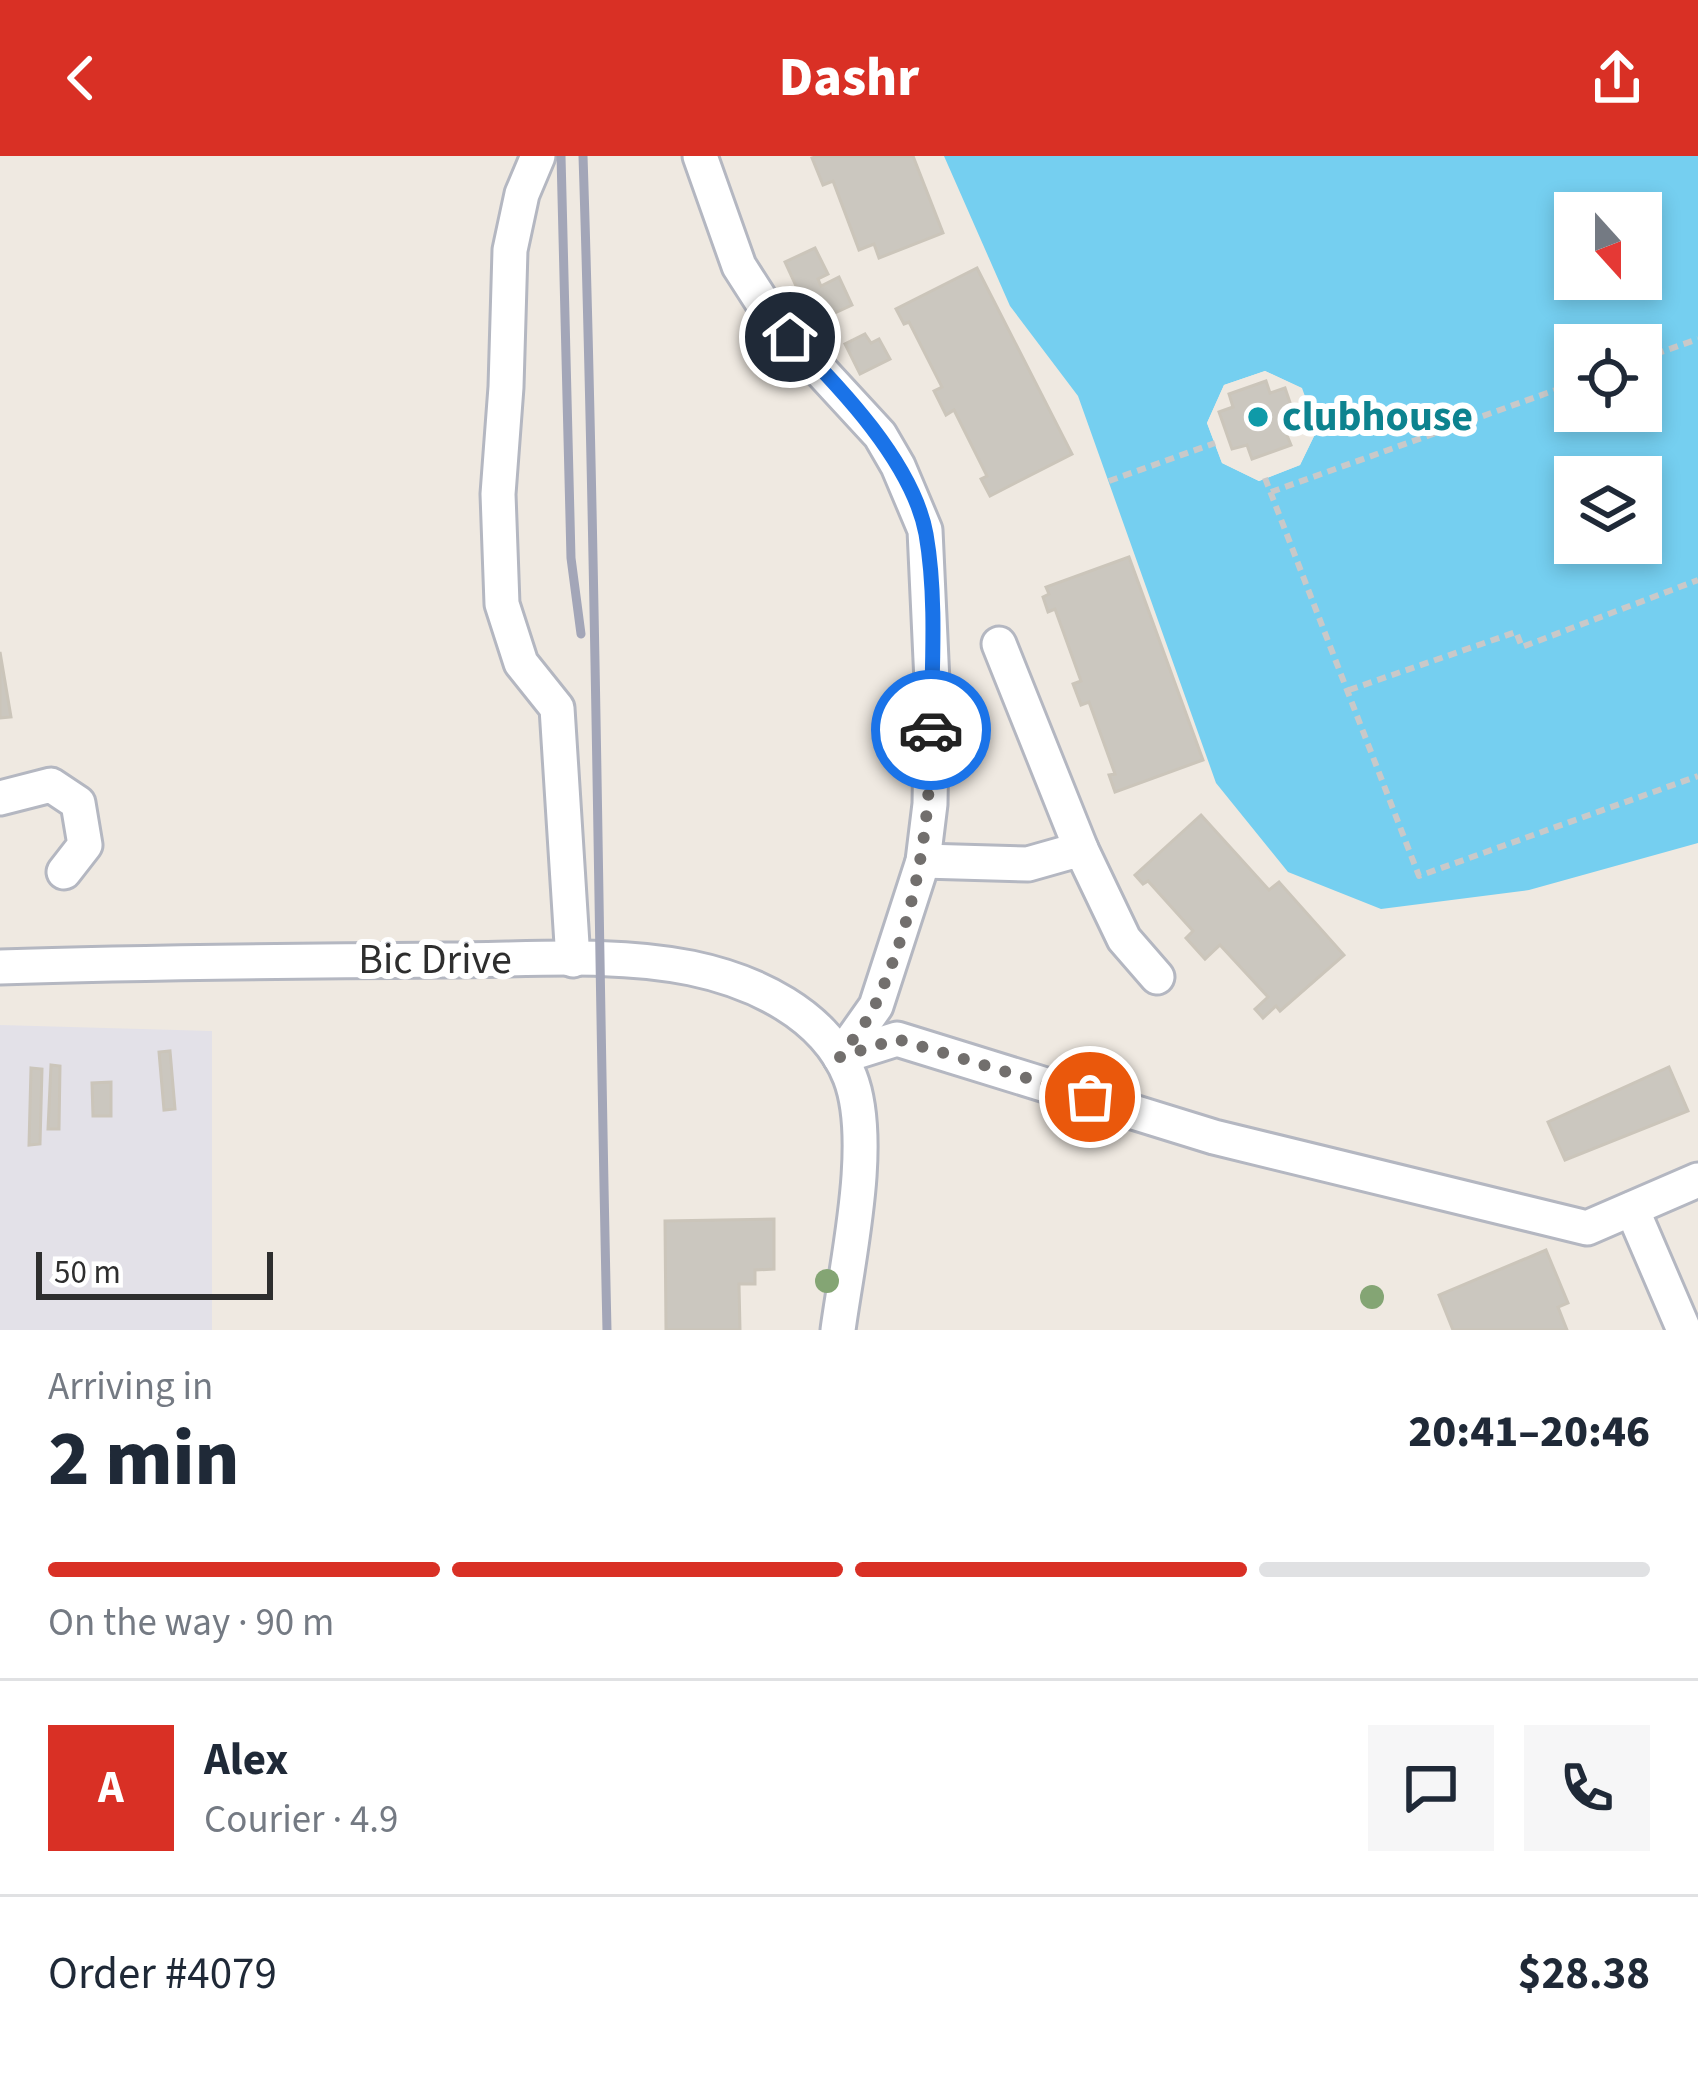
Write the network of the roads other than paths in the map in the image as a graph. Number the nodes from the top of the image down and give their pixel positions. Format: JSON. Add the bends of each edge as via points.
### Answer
{"nodes":[{"id":1,"x":538,"y":156,"type":"edge"},
{"id":2,"x":700,"y":156,"type":"edge"},
{"id":3,"x":1000,"y":644,"type":"dead end"},
{"id":4,"x":0,"y":798,"type":"edge"},
{"id":5,"x":1081,"y":849,"type":"junction"},
{"id":6,"x":923,"y":862,"type":"junction"},
{"id":7,"x":64,"y":872,"type":"dead end"},
{"id":8,"x":573,"y":960,"type":"junction"},
{"id":9,"x":0,"y":967,"type":"edge"},
{"id":10,"x":1157,"y":977,"type":"dead end"},
{"id":11,"x":840,"y":1057,"type":"junction"},
{"id":12,"x":1698,"y":1180,"type":"edge"},
{"id":13,"x":1632,"y":1209,"type":"junction"},
{"id":14,"x":838,"y":1330,"type":"edge"},
{"id":15,"x":1684,"y":1330,"type":"edge"}],
"edges":[{"from":1,"to":8,"type":"street","via":[[510,250],[498,494],[502,604],[521,663],[557,708]]},
{"from":2,"to":6,"type":"street","via":[[739,266],[773,320],[880,435],[926,530],[932,682]]},
{"from":3,"to":5,"type":"street"},
{"from":4,"to":7,"type":"street","via":[[51,785],[78,803],[85,845]]},
{"from":5,"to":6,"type":"street","via":[[1028,864]]},
{"from":5,"to":10,"type":"street","via":[[1124,939]]},
{"from":6,"to":11,"type":"street","via":[[875,1006]]},
{"from":8,"to":9,"type":"street","name":"Bic Drive"},
{"from":8,"to":11,"type":"street","name":"Bic Drive","via":[[657,962],[732,981],[796,1010]]},
{"from":11,"to":13,"type":"street","via":[[897,1039],[1214,1137],[1587,1228]]},
{"from":11,"to":14,"type":"street","via":[[860,1142]]},
{"from":12,"to":13,"type":"street"},
{"from":13,"to":15,"type":"street"}]}
